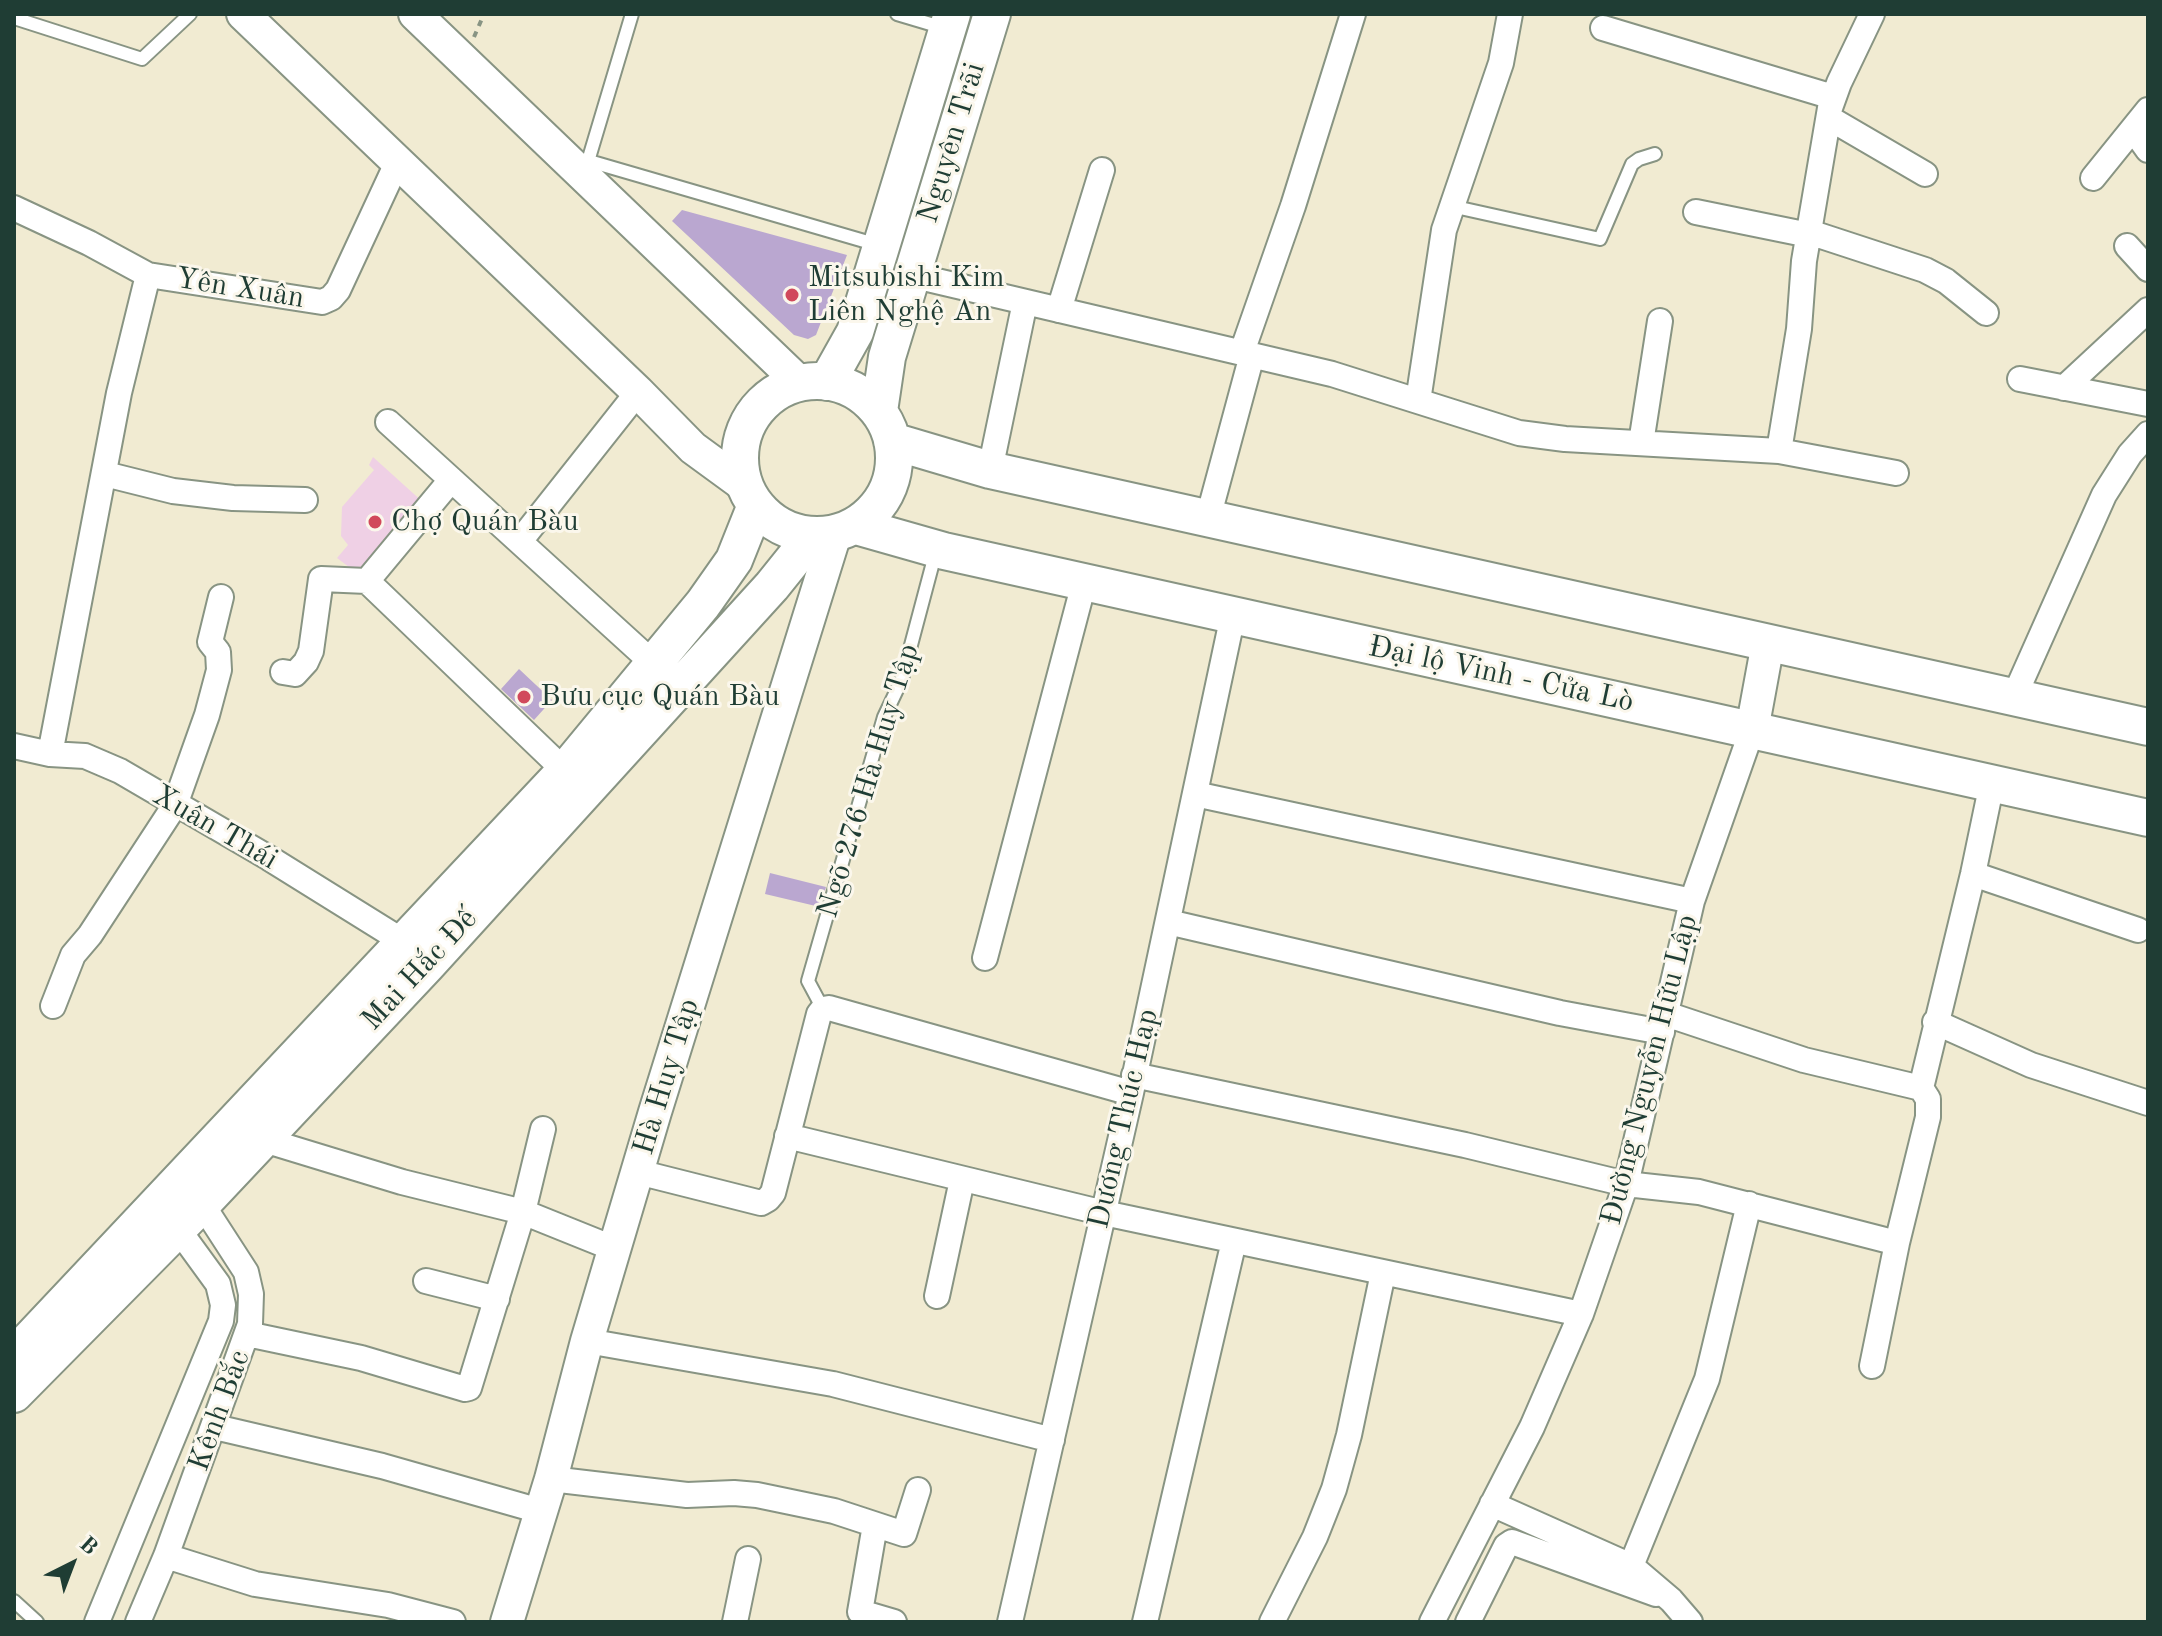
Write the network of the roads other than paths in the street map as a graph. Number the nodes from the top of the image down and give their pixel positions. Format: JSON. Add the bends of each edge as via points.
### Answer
{"nodes":[{"id":1,"x":190,"y":14,"type":"edge"},
{"id":2,"x":243,"y":14,"type":"edge"},
{"id":3,"x":415,"y":14,"type":"edge"},
{"id":4,"x":632,"y":14,"type":"edge"},
{"id":5,"x":897,"y":14,"type":"edge"},
{"id":6,"x":992,"y":14,"type":"edge"},
{"id":7,"x":1353,"y":14,"type":"edge"},
{"id":8,"x":1510,"y":14,"type":"edge"},
{"id":9,"x":1872,"y":14,"type":"edge"},
{"id":10,"x":14,"y":18,"type":"edge"},
{"id":11,"x":950,"y":22,"type":"edge"},
{"id":12,"x":1603,"y":28,"type":"dead end"},
{"id":13,"x":1831,"y":107,"type":"junction"},
{"id":14,"x":2140,"y":119,"type":"edge"},
{"id":15,"x":2148,"y":150,"type":"edge"},
{"id":16,"x":1655,"y":154,"type":"dead end"},
{"id":17,"x":397,"y":163,"type":"junction"},
{"id":18,"x":586,"y":169,"type":"junction"},
{"id":19,"x":1102,"y":170,"type":"dead end"},
{"id":20,"x":1925,"y":174,"type":"dead end"},
{"id":21,"x":2093,"y":178,"type":"dead end"},
{"id":22,"x":1451,"y":206,"type":"junction"},
{"id":23,"x":14,"y":208,"type":"edge"},
{"id":24,"x":1696,"y":212,"type":"dead end"},
{"id":25,"x":1809,"y":233,"type":"junction"},
{"id":26,"x":2127,"y":246,"type":"dead end"},
{"id":27,"x":883,"y":247,"type":"junction"},
{"id":28,"x":2148,"y":269,"type":"edge"},
{"id":29,"x":148,"y":275,"type":"junction"},
{"id":30,"x":911,"y":275,"type":"junction"},
{"id":31,"x":1025,"y":302,"type":"junction"},
{"id":32,"x":1059,"y":310,"type":"junction"},
{"id":33,"x":2148,"y":310,"type":"edge"},
{"id":34,"x":1986,"y":313,"type":"dead end"},
{"id":35,"x":1660,"y":321,"type":"dead end"},
{"id":36,"x":1247,"y":354,"type":"junction"},
{"id":37,"x":2020,"y":379,"type":"dead end"},
{"id":38,"x":813,"y":382,"type":"junction"},
{"id":39,"x":2064,"y":388,"type":"junction"},
{"id":40,"x":638,"y":392,"type":"junction"},
{"id":41,"x":1418,"y":401,"type":"junction"},
{"id":42,"x":2148,"y":404,"type":"edge"},
{"id":43,"x":388,"y":422,"type":"dead end"},
{"id":44,"x":885,"y":426,"type":"junction"},
{"id":45,"x":2148,"y":434,"type":"edge"},
{"id":46,"x":1641,"y":443,"type":"junction"},
{"id":47,"x":1779,"y":451,"type":"junction"},
{"id":48,"x":990,"y":470,"type":"junction"},
{"id":49,"x":1896,"y":473,"type":"dead end"},
{"id":50,"x":105,"y":474,"type":"junction"},
{"id":51,"x":451,"y":480,"type":"junction"},
{"id":52,"x":751,"y":496,"type":"junction"},
{"id":53,"x":305,"y":500,"type":"dead end"},
{"id":54,"x":1208,"y":518,"type":"junction"},
{"id":55,"x":835,"y":532,"type":"junction"},
{"id":56,"x":520,"y":541,"type":"junction"},
{"id":57,"x":936,"y":549,"type":"junction"},
{"id":58,"x":367,"y":581,"type":"junction"},
{"id":59,"x":1084,"y":583,"type":"junction"},
{"id":60,"x":221,"y":597,"type":"dead end"},
{"id":61,"x":1233,"y":615,"type":"junction"},
{"id":62,"x":1768,"y":643,"type":"junction"},
{"id":63,"x":654,"y":664,"type":"junction"},
{"id":64,"x":283,"y":672,"type":"dead end"},
{"id":65,"x":2014,"y":697,"type":"junction"},
{"id":66,"x":2148,"y":727,"type":"edge"},
{"id":67,"x":1752,"y":730,"type":"junction"},
{"id":68,"x":14,"y":746,"type":"edge"},
{"id":69,"x":50,"y":754,"type":"junction"},
{"id":70,"x":565,"y":771,"type":"junction"},
{"id":71,"x":1992,"y":783,"type":"junction"},
{"id":72,"x":1195,"y":794,"type":"junction"},
{"id":73,"x":175,"y":805,"type":"junction"},
{"id":74,"x":2148,"y":818,"type":"edge"},
{"id":75,"x":1973,"y":874,"type":"junction"},
{"id":76,"x":1692,"y":901,"type":"junction"},
{"id":77,"x":1168,"y":922,"type":"junction"},
{"id":78,"x":2138,"y":930,"type":"dead end"},
{"id":79,"x":404,"y":942,"type":"junction"},
{"id":80,"x":985,"y":958,"type":"dead end"},
{"id":81,"x":53,"y":1006,"type":"dead end"},
{"id":82,"x":823,"y":1009,"type":"junction"},
{"id":83,"x":1935,"y":1022,"type":"junction"},
{"id":84,"x":1664,"y":1023,"type":"junction"},
{"id":85,"x":1132,"y":1084,"type":"junction"},
{"id":86,"x":1921,"y":1088,"type":"junction"},
{"id":87,"x":2148,"y":1103,"type":"edge"},
{"id":88,"x":543,"y":1129,"type":"dead end"},
{"id":89,"x":787,"y":1136,"type":"junction"},
{"id":90,"x":261,"y":1139,"type":"junction"},
{"id":91,"x":638,"y":1172,"type":"junction"},
{"id":92,"x":962,"y":1180,"type":"junction"},
{"id":93,"x":1626,"y":1184,"type":"junction"},
{"id":94,"x":1749,"y":1204,"type":"junction"},
{"id":95,"x":523,"y":1212,"type":"junction"},
{"id":96,"x":1104,"y":1213,"type":"junction"},
{"id":97,"x":190,"y":1217,"type":"junction"},
{"id":98,"x":1234,"y":1241,"type":"junction"},
{"id":99,"x":1897,"y":1243,"type":"junction"},
{"id":100,"x":615,"y":1249,"type":"junction"},
{"id":101,"x":1383,"y":1273,"type":"junction"},
{"id":102,"x":426,"y":1281,"type":"dead end"},
{"id":103,"x":251,"y":1294,"type":"junction"},
{"id":104,"x":937,"y":1296,"type":"dead end"},
{"id":105,"x":222,"y":1297,"type":"junction"},
{"id":106,"x":497,"y":1299,"type":"junction"},
{"id":107,"x":1581,"y":1314,"type":"junction"},
{"id":108,"x":247,"y":1334,"type":"junction"},
{"id":109,"x":587,"y":1341,"type":"junction"},
{"id":110,"x":14,"y":1356,"type":"edge"},
{"id":111,"x":1872,"y":1366,"type":"dead end"},
{"id":112,"x":14,"y":1394,"type":"edge"},
{"id":113,"x":215,"y":1427,"type":"junction"},
{"id":114,"x":1052,"y":1440,"type":"junction"},
{"id":115,"x":551,"y":1479,"type":"junction"},
{"id":116,"x":918,"y":1490,"type":"dead end"},
{"id":117,"x":1492,"y":1504,"type":"junction"},
{"id":118,"x":540,"y":1511,"type":"junction"},
{"id":119,"x":875,"y":1525,"type":"junction"},
{"id":120,"x":166,"y":1556,"type":"junction"},
{"id":121,"x":748,"y":1559,"type":"dead end"},
{"id":122,"x":1631,"y":1566,"type":"junction"},
{"id":123,"x":1671,"y":1600,"type":"junction"},
{"id":124,"x":14,"y":1601,"type":"edge"},
{"id":125,"x":859,"y":1617,"type":"edge"},
{"id":126,"x":37,"y":1622,"type":"edge"},
{"id":127,"x":97,"y":1622,"type":"edge"},
{"id":128,"x":138,"y":1622,"type":"edge"},
{"id":129,"x":453,"y":1622,"type":"edge"},
{"id":130,"x":507,"y":1622,"type":"edge"},
{"id":131,"x":735,"y":1622,"type":"edge"},
{"id":132,"x":894,"y":1622,"type":"edge"},
{"id":133,"x":1010,"y":1622,"type":"edge"},
{"id":134,"x":1145,"y":1622,"type":"edge"},
{"id":135,"x":1272,"y":1622,"type":"edge"},
{"id":136,"x":1432,"y":1622,"type":"edge"},
{"id":137,"x":1468,"y":1622,"type":"edge"},
{"id":138,"x":1690,"y":1622,"type":"edge"}],
"edges":[{"from":1,"to":10,"type":"lane","via":[[142,59]]},
{"from":2,"to":17,"type":"street"},
{"from":3,"to":18,"type":"street"},
{"from":4,"to":18,"type":"lane"},
{"from":5,"to":11,"type":"lane"},
{"from":6,"to":30,"type":"main road","name":"Nguyên Trãi"},
{"from":7,"to":36,"type":"street"},
{"from":8,"to":22,"type":"street","via":[[1498,75]]},
{"from":9,"to":13,"type":"street"},
{"from":11,"to":27,"type":"main road"},
{"from":12,"to":13,"type":"street"},
{"from":13,"to":20,"type":"street"},
{"from":13,"to":25,"type":"street"},
{"from":14,"to":15,"type":"street"},
{"from":14,"to":21,"type":"street"},
{"from":16,"to":22,"type":"lane","via":[[1632,164],[1600,239]]},
{"from":17,"to":29,"type":"street","name":"Yên Xuân","via":[[331,298],[322,302]]},
{"from":17,"to":40,"type":"street"},
{"from":18,"to":27,"type":"lane"},
{"from":18,"to":38,"type":"street"},
{"from":19,"to":32,"type":"street"},
{"from":22,"to":41,"type":"street"},
{"from":23,"to":29,"type":"street","name":"Yên Xuân"},
{"from":24,"to":25,"type":"street"},
{"from":25,"to":34,"type":"street","via":[[1925,270]]},
{"from":25,"to":47,"type":"street"},
{"from":26,"to":28,"type":"street"},
{"from":27,"to":38,"type":"main road","via":[[855,332]]},
{"from":29,"to":50,"type":"street"},
{"from":30,"to":31,"type":"street"},
{"from":30,"to":44,"type":"main road","name":"Nguyên Trãi","via":[[887,357]]},
{"from":31,"to":32,"type":"street"},
{"from":31,"to":48,"type":"street"},
{"from":32,"to":36,"type":"street"},
{"from":33,"to":39,"type":"street"},
{"from":35,"to":46,"type":"street"},
{"from":36,"to":41,"type":"street"},
{"from":36,"to":54,"type":"street"},
{"from":37,"to":39,"type":"street"},
{"from":38,"to":44,"type":"main road","via":[[843,385],[863,396]]},
{"from":38,"to":52,"type":"main road","via":[[779,391],[749,422],[740,464]]},
{"from":39,"to":42,"type":"street"},
{"from":40,"to":52,"type":"street"},
{"from":40,"to":56,"type":"street"},
{"from":41,"to":46,"type":"street","via":[[1519,433]]},
{"from":43,"to":51,"type":"street"},
{"from":44,"to":48,"type":"main road"},
{"from":44,"to":55,"type":"main road","via":[[894,452],[886,495],[873,512]]},
{"from":45,"to":65,"type":"street","via":[[2104,495]]},
{"from":46,"to":47,"type":"street"},
{"from":47,"to":49,"type":"street"},
{"from":48,"to":54,"type":"main road"},
{"from":50,"to":53,"type":"street","via":[[188,493]]},
{"from":50,"to":69,"type":"street"},
{"from":51,"to":56,"type":"street"},
{"from":51,"to":58,"type":"street"},
{"from":52,"to":55,"type":"main road","via":[[772,520],[792,531]]},
{"from":52,"to":63,"type":"main road","name":"Mai Hắc Đế","via":[[734,560]]},
{"from":54,"to":62,"type":"main road"},
{"from":55,"to":57,"type":"main road","name":"Đại lộ Vinh - Cửa Lò"},
{"from":55,"to":90,"type":"main road","name":"Mai Hắc Đế","via":[[772,586]]},
{"from":55,"to":91,"type":"street","name":"Hà Huy Tập"},
{"from":56,"to":63,"type":"street"},
{"from":57,"to":59,"type":"main road","name":"Đại lộ Vinh - Cửa Lò"},
{"from":57,"to":82,"type":"lane","name":"Ngõ 276 Hà Huy Tập","via":[[902,679],[884,717],[808,981]]},
{"from":58,"to":64,"type":"street","via":[[321,579],[311,651],[295,674]]},
{"from":58,"to":70,"type":"street"},
{"from":59,"to":61,"type":"main road","name":"Đại lộ Vinh - Cửa Lò"},
{"from":59,"to":80,"type":"street"},
{"from":60,"to":73,"type":"street","via":[[210,642],[219,658],[216,682]]},
{"from":61,"to":67,"type":"main road","name":"Đại lộ Vinh - Cửa Lò"},
{"from":61,"to":72,"type":"street","name":"Dương Thúc Hạp"},
{"from":62,"to":65,"type":"main road"},
{"from":62,"to":67,"type":"street"},
{"from":63,"to":70,"type":"main road","name":"Mai Hắc Đế"},
{"from":65,"to":66,"type":"main road"},
{"from":67,"to":71,"type":"main road","name":"Đại lộ Vinh - Cửa Lò"},
{"from":67,"to":76,"type":"street","name":"Đường Nguyễn Hữu Lập"},
{"from":68,"to":69,"type":"street","name":"Xuân Thái"},
{"from":69,"to":73,"type":"street","name":"Xuân Thái","via":[[85,756]]},
{"from":70,"to":79,"type":"main road","name":"Mai Hắc Đế"},
{"from":71,"to":74,"type":"main road","name":"Đại lộ Vinh - Cửa Lò"},
{"from":71,"to":75,"type":"street"},
{"from":72,"to":76,"type":"street"},
{"from":72,"to":77,"type":"street","name":"Dương Thúc Hạp"},
{"from":73,"to":79,"type":"street","name":"Xuân Thái"},
{"from":73,"to":81,"type":"street","via":[[73,955]]},
{"from":75,"to":78,"type":"street"},
{"from":75,"to":83,"type":"street"},
{"from":76,"to":84,"type":"street","name":"Đường Nguyễn Hữu Lập"},
{"from":77,"to":84,"type":"street","via":[[1560,1013]]},
{"from":77,"to":85,"type":"street","name":"Dương Thúc Hạp"},
{"from":79,"to":110,"type":"main road","name":"Mai Hắc Đế"},
{"from":82,"to":85,"type":"street"},
{"from":82,"to":89,"type":"street"},
{"from":83,"to":86,"type":"street"},
{"from":83,"to":87,"type":"street","via":[[2031,1065]]},
{"from":84,"to":86,"type":"street"},
{"from":84,"to":93,"type":"street","name":"Đường Nguyễn Hữu Lập"},
{"from":85,"to":93,"type":"street","via":[[1465,1145]]},
{"from":85,"to":96,"type":"street","name":"Dương Thúc Hạp"},
{"from":86,"to":99,"type":"street","via":[[1928,1099],[1928,1117]]},
{"from":88,"to":95,"type":"street"},
{"from":89,"to":91,"type":"street","via":[[773,1193],[761,1203]]},
{"from":89,"to":92,"type":"street"},
{"from":90,"to":95,"type":"street"},
{"from":90,"to":97,"type":"main road","name":"Mai Hắc Đế"},
{"from":91,"to":100,"type":"street","name":"Hà Huy Tập"},
{"from":92,"to":96,"type":"street"},
{"from":92,"to":104,"type":"street"},
{"from":93,"to":94,"type":"street","via":[[1678,1188]]},
{"from":93,"to":107,"type":"street","name":"Đường Nguyễn Hữu Lập"},
{"from":94,"to":99,"type":"street"},
{"from":94,"to":122,"type":"street","via":[[1707,1379]]},
{"from":95,"to":100,"type":"street"},
{"from":95,"to":106,"type":"street"},
{"from":96,"to":98,"type":"street"},
{"from":96,"to":114,"type":"street","name":"Dương Thúc Hạp"},
{"from":97,"to":103,"type":"street","name":"Kênh Bắc","via":[[237,1256]]},
{"from":97,"to":105,"type":"street"},
{"from":97,"to":112,"type":"main road","name":"Mai Hắc Đế"},
{"from":98,"to":101,"type":"street"},
{"from":98,"to":134,"type":"street"},
{"from":99,"to":111,"type":"street"},
{"from":100,"to":109,"type":"street","name":"Hà Huy Tập"},
{"from":101,"to":107,"type":"street"},
{"from":101,"to":135,"type":"street","via":[[1334,1489]]},
{"from":102,"to":106,"type":"street"},
{"from":103,"to":105,"type":"street"},
{"from":103,"to":108,"type":"street","name":"Kênh Bắc"},
{"from":105,"to":127,"type":"street","name":"Kênh Bắc","via":[[221,1321],[203,1368]]},
{"from":106,"to":108,"type":"street","via":[[471,1386],[465,1389],[361,1358]]},
{"from":107,"to":117,"type":"street","name":"Đường Nguyễn Hữu Lập"},
{"from":108,"to":113,"type":"street","name":"Kênh Bắc"},
{"from":109,"to":114,"type":"street","via":[[833,1384]]},
{"from":109,"to":115,"type":"street","name":"Hà Huy Tập"},
{"from":113,"to":118,"type":"street","via":[[382,1466]]},
{"from":113,"to":120,"type":"street","name":"Kênh Bắc"},
{"from":114,"to":133,"type":"street","name":"Dương Thúc Hạp"},
{"from":115,"to":118,"type":"street","name":"Hà Huy Tập"},
{"from":115,"to":119,"type":"street","via":[[687,1495],[757,1495]]},
{"from":116,"to":119,"type":"street","via":[[904,1534]]},
{"from":117,"to":122,"type":"street"},
{"from":117,"to":136,"type":"street","name":"Đường Nguyễn Hữu Lập"},
{"from":118,"to":130,"type":"street","name":"Hà Huy Tập"},
{"from":119,"to":125,"type":"street"},
{"from":120,"to":128,"type":"street","name":"Kênh Bắc"},
{"from":120,"to":129,"type":"street","via":[[255,1584],[388,1605]]},
{"from":121,"to":131,"type":"street"},
{"from":122,"to":123,"type":"street"},
{"from":123,"to":137,"type":"street","via":[[1512,1542]]},
{"from":123,"to":138,"type":"street"},
{"from":124,"to":126,"type":"lane"},
{"from":125,"to":132,"type":"street"}]}
